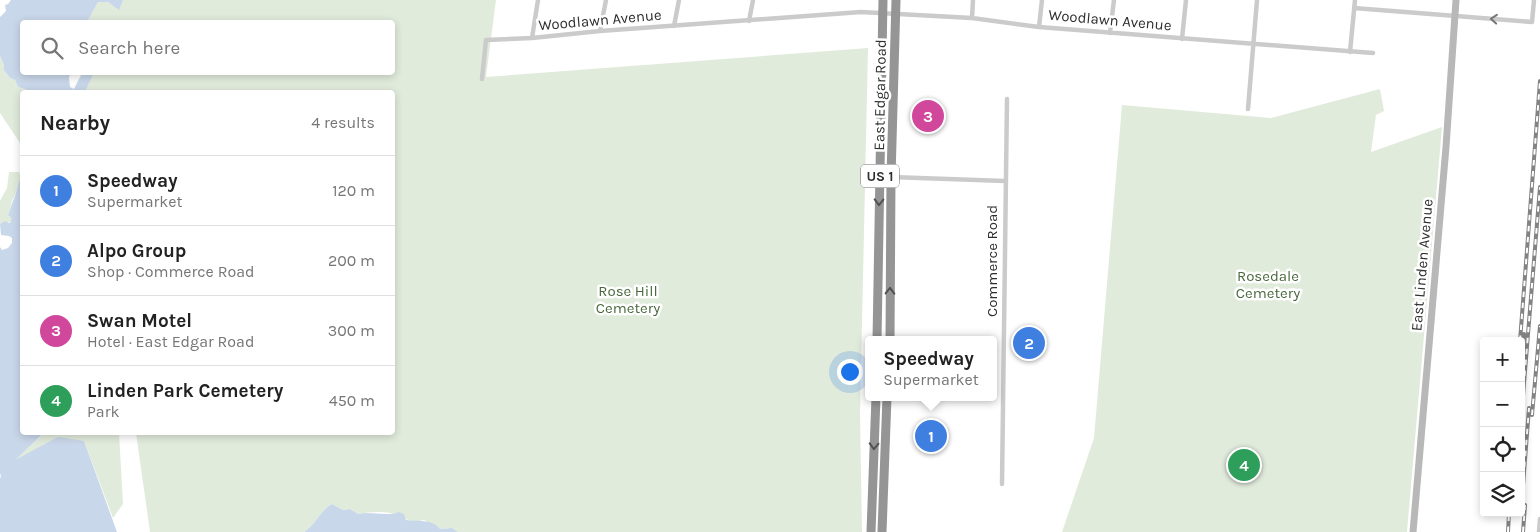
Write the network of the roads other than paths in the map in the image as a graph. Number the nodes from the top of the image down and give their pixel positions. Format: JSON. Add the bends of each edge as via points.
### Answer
{"nodes":[{"id":1,"x":538,"y":0,"type":"edge"},
{"id":2,"x":606,"y":0,"type":"edge"},
{"id":3,"x":679,"y":0,"type":"edge"},
{"id":4,"x":753,"y":0,"type":"edge"},
{"id":5,"x":883,"y":0,"type":"edge"},
{"id":6,"x":896,"y":0,"type":"edge"},
{"id":7,"x":973,"y":0,"type":"edge"},
{"id":8,"x":1042,"y":0,"type":"edge"},
{"id":9,"x":1114,"y":0,"type":"edge"},
{"id":10,"x":1186,"y":0,"type":"edge"},
{"id":11,"x":1257,"y":0,"type":"edge"},
{"id":12,"x":1355,"y":0,"type":"edge"},
{"id":13,"x":1456,"y":0,"type":"edge"},
{"id":14,"x":1534,"y":0,"type":"edge"},
{"id":15,"x":1354,"y":8,"type":"junction"},
{"id":16,"x":882,"y":13,"type":"junction"},
{"id":17,"x":895,"y":14,"type":"junction"},
{"id":18,"x":1455,"y":16,"type":"junction"},
{"id":19,"x":972,"y":18,"type":"junction"},
{"id":20,"x":749,"y":20,"type":"junction"},
{"id":21,"x":674,"y":26,"type":"junction"},
{"id":22,"x":1039,"y":27,"type":"junction"},
{"id":23,"x":600,"y":31,"type":"junction"},
{"id":24,"x":1110,"y":33,"type":"junction"},
{"id":25,"x":532,"y":38,"type":"junction"},
{"id":26,"x":1182,"y":38,"type":"junction"},
{"id":27,"x":1253,"y":44,"type":"junction"},
{"id":28,"x":1350,"y":52,"type":"junction"},
{"id":29,"x":1373,"y":53,"type":"dead end"},
{"id":30,"x":482,"y":79,"type":"dead end"},
{"id":31,"x":1007,"y":99,"type":"dead end"},
{"id":32,"x":1248,"y":109,"type":"dead end"},
{"id":33,"x":891,"y":177,"type":"junction"},
{"id":34,"x":1005,"y":181,"type":"junction"},
{"id":35,"x":877,"y":336,"type":"edge"},
{"id":36,"x":890,"y":336,"type":"edge"},
{"id":37,"x":876,"y":401,"type":"edge"},
{"id":38,"x":888,"y":401,"type":"edge"},
{"id":39,"x":1002,"y":484,"type":"dead end"},
{"id":40,"x":1540,"y":519,"type":"edge"},
{"id":41,"x":871,"y":532,"type":"edge"},
{"id":42,"x":882,"y":532,"type":"edge"},
{"id":43,"x":1413,"y":532,"type":"edge"},
{"id":44,"x":1539,"y":532,"type":"edge"}],
"edges":[{"from":1,"to":25,"type":"street"},
{"from":2,"to":23,"type":"street"},
{"from":3,"to":21,"type":"street"},
{"from":4,"to":20,"type":"street"},
{"from":5,"to":16,"type":"highway","name":"East Edgar Road","number":"US 1"},
{"from":6,"to":17,"type":"highway","name":"East Edgar Road","number":"US 1"},
{"from":7,"to":19,"type":"street"},
{"from":8,"to":22,"type":"street"},
{"from":9,"to":24,"type":"street"},
{"from":10,"to":26,"type":"street"},
{"from":11,"to":27,"type":"street"},
{"from":12,"to":15,"type":"street"},
{"from":13,"to":18,"type":"street","name":"East Linden Avenue"},
{"from":14,"to":18,"type":"street","one_way":true,"via":[[1532,22]]},
{"from":15,"to":18,"type":"street"},
{"from":15,"to":28,"type":"street"},
{"from":16,"to":17,"type":"street","name":"Woodlawn Avenue"},
{"from":16,"to":20,"type":"street","name":"Woodlawn Avenue"},
{"from":16,"to":35,"type":"highway","name":"East Edgar Road","number":"US 1","one_way":true},
{"from":17,"to":19,"type":"street","name":"Woodlawn Avenue"},
{"from":17,"to":33,"type":"highway","name":"East Edgar Road","number":"US 1"},
{"from":18,"to":43,"type":"street","name":"East Linden Avenue"},
{"from":19,"to":22,"type":"street","name":"Woodlawn Avenue"},
{"from":20,"to":21,"type":"street","name":"Woodlawn Avenue"},
{"from":21,"to":23,"type":"street","name":"Woodlawn Avenue"},
{"from":22,"to":24,"type":"street","name":"Woodlawn Avenue"},
{"from":23,"to":25,"type":"street","name":"Woodlawn Avenue"},
{"from":24,"to":26,"type":"street","name":"Woodlawn Avenue"},
{"from":25,"to":30,"type":"street","name":"Woodlawn Avenue","via":[[486,40]]},
{"from":26,"to":27,"type":"street","name":"Woodlawn Avenue"},
{"from":27,"to":28,"type":"street","name":"Woodlawn Avenue"},
{"from":27,"to":32,"type":"street"},
{"from":28,"to":29,"type":"street","name":"Woodlawn Avenue"},
{"from":31,"to":34,"type":"street","name":"Commerce Road"},
{"from":33,"to":34,"type":"street"},
{"from":36,"to":33,"type":"highway","name":"East Edgar Road","number":"US 1","one_way":true},
{"from":34,"to":39,"type":"street","name":"Commerce Road"},
{"from":37,"to":41,"type":"highway","one_way":true},
{"from":38,"to":42,"type":"highway"},
{"from":40,"to":44,"type":"street"}]}
